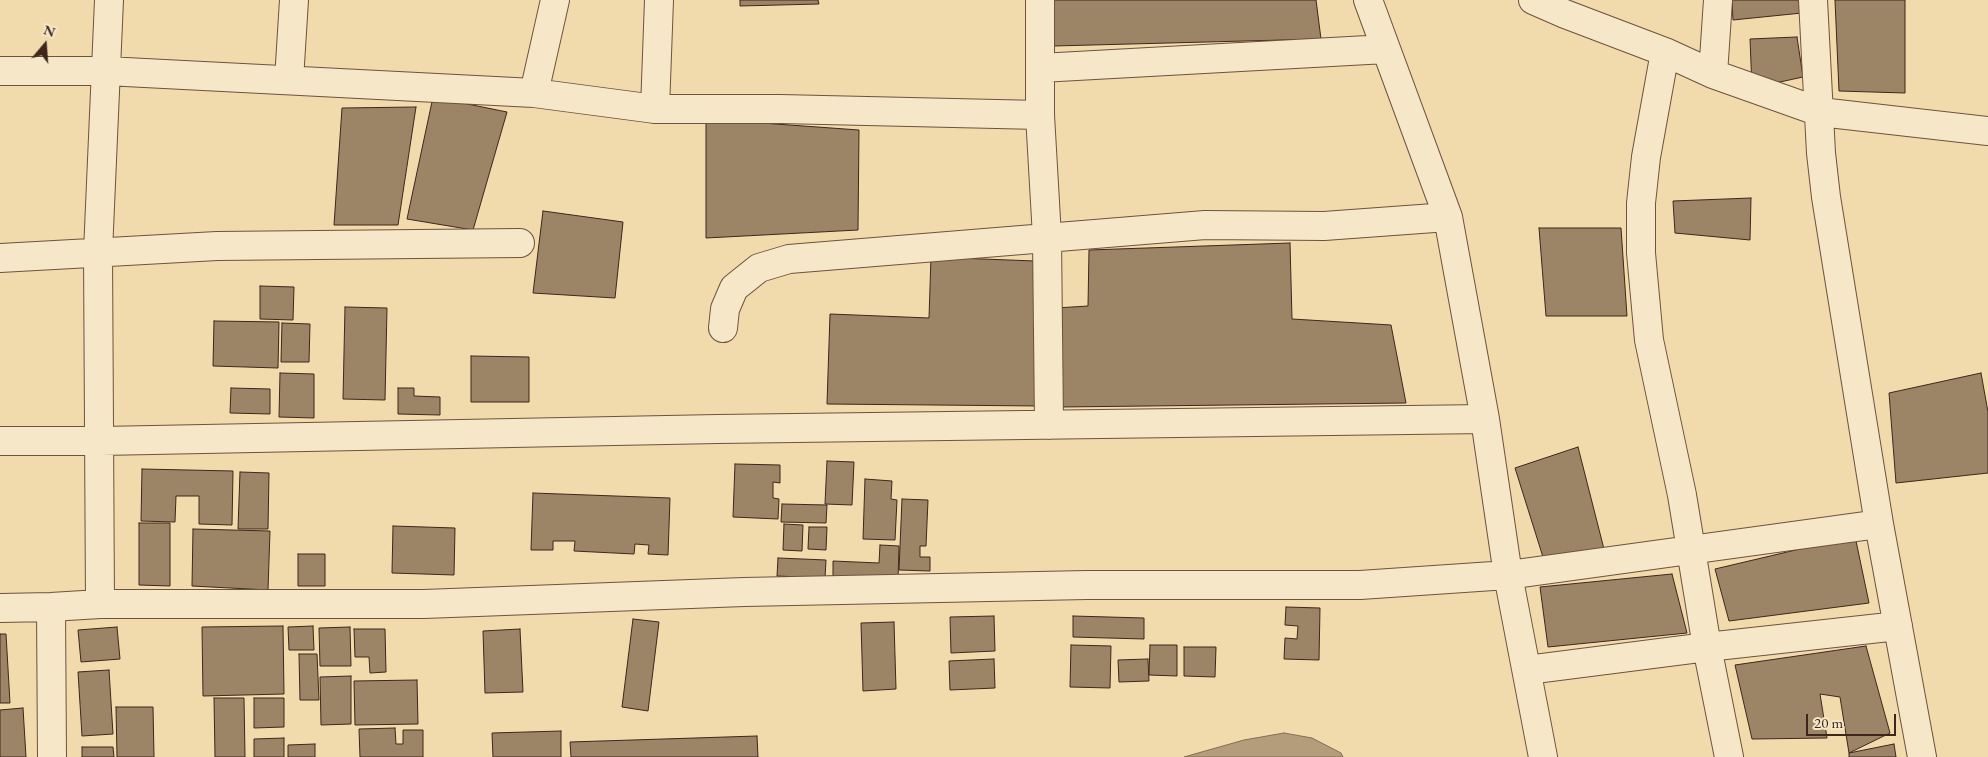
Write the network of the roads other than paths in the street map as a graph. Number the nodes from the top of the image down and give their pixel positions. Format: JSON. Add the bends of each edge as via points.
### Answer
{"nodes":[{"id":1,"x":109,"y":0,"type":"edge"},
{"id":2,"x":294,"y":0,"type":"edge"},
{"id":3,"x":555,"y":0,"type":"edge"},
{"id":4,"x":658,"y":0,"type":"edge"},
{"id":5,"x":1040,"y":0,"type":"edge"},
{"id":6,"x":1368,"y":0,"type":"edge"},
{"id":7,"x":1533,"y":0,"type":"edge"},
{"id":8,"x":1718,"y":0,"type":"edge"},
{"id":9,"x":1813,"y":0,"type":"edge"},
{"id":10,"x":1563,"y":7,"type":"edge"},
{"id":11,"x":1386,"y":49,"type":"junction"},
{"id":12,"x":1665,"y":52,"type":"junction"},
{"id":13,"x":1040,"y":68,"type":"junction"},
{"id":14,"x":0,"y":71,"type":"edge"},
{"id":15,"x":106,"y":71,"type":"junction"},
{"id":16,"x":1713,"y":74,"type":"junction"},
{"id":17,"x":289,"y":80,"type":"junction"},
{"id":18,"x":534,"y":93,"type":"junction"},
{"id":19,"x":655,"y":109,"type":"junction"},
{"id":20,"x":1820,"y":112,"type":"junction"},
{"id":21,"x":1040,"y":115,"type":"junction"},
{"id":22,"x":1988,"y":131,"type":"edge"},
{"id":23,"x":1448,"y":217,"type":"junction"},
{"id":24,"x":1047,"y":237,"type":"junction"},
{"id":25,"x":520,"y":244,"type":"dead end"},
{"id":26,"x":98,"y":252,"type":"junction"},
{"id":27,"x":0,"y":258,"type":"edge"},
{"id":28,"x":723,"y":328,"type":"dead end"},
{"id":29,"x":1485,"y":419,"type":"junction"},
{"id":30,"x":1049,"y":425,"type":"junction"},
{"id":31,"x":0,"y":441,"type":"edge"},
{"id":32,"x":101,"y":441,"type":"junction"},
{"id":33,"x":1879,"y":524,"type":"junction"},
{"id":34,"x":1691,"y":551,"type":"junction"},
{"id":35,"x":1508,"y":575,"type":"junction"},
{"id":36,"x":100,"y":604,"type":"junction"},
{"id":37,"x":51,"y":607,"type":"junction"},
{"id":38,"x":0,"y":608,"type":"edge"},
{"id":39,"x":1898,"y":626,"type":"junction"},
{"id":40,"x":1707,"y":646,"type":"junction"},
{"id":41,"x":1526,"y":670,"type":"junction"},
{"id":42,"x":52,"y":757,"type":"edge"},
{"id":43,"x":1543,"y":757,"type":"edge"},
{"id":44,"x":1729,"y":757,"type":"edge"},
{"id":45,"x":1922,"y":757,"type":"edge"}],
"edges":[{"from":1,"to":15,"type":"street"},
{"from":2,"to":17,"type":"street"},
{"from":3,"to":18,"type":"street"},
{"from":4,"to":19,"type":"street"},
{"from":5,"to":13,"type":"street"},
{"from":6,"to":11,"type":"street"},
{"from":7,"to":10,"type":"street"},
{"from":8,"to":16,"type":"street"},
{"from":9,"to":20,"type":"street"},
{"from":10,"to":12,"type":"street"},
{"from":11,"to":13,"type":"street"},
{"from":11,"to":23,"type":"street"},
{"from":12,"to":16,"type":"street"},
{"from":12,"to":34,"type":"street","via":[[1646,157],[1641,203],[1641,253],[1649,340]]},
{"from":13,"to":21,"type":"street"},
{"from":14,"to":15,"type":"street"},
{"from":15,"to":17,"type":"street"},
{"from":15,"to":26,"type":"street"},
{"from":16,"to":20,"type":"street"},
{"from":17,"to":18,"type":"street"},
{"from":18,"to":19,"type":"street"},
{"from":19,"to":21,"type":"street","via":[[780,108]]},
{"from":20,"to":22,"type":"street"},
{"from":20,"to":33,"type":"street","via":[[1826,197]]},
{"from":21,"to":24,"type":"street"},
{"from":23,"to":24,"type":"street","via":[[1324,226],[1205,225]]},
{"from":23,"to":29,"type":"street"},
{"from":24,"to":28,"type":"street","via":[[790,259],[759,268],[734,288],[725,310]]},
{"from":24,"to":30,"type":"street"},
{"from":25,"to":26,"type":"street","via":[[217,246]]},
{"from":26,"to":27,"type":"street"},
{"from":26,"to":32,"type":"street"},
{"from":29,"to":30,"type":"street"},
{"from":29,"to":35,"type":"street"},
{"from":30,"to":32,"type":"street"},
{"from":31,"to":32,"type":"street"},
{"from":32,"to":36,"type":"street"},
{"from":33,"to":34,"type":"street"},
{"from":33,"to":39,"type":"street"},
{"from":34,"to":35,"type":"street"},
{"from":34,"to":40,"type":"street"},
{"from":35,"to":36,"type":"street","via":[[1360,585],[1087,585],[744,592],[424,604]]},
{"from":35,"to":41,"type":"street"},
{"from":36,"to":37,"type":"street"},
{"from":37,"to":38,"type":"street"},
{"from":37,"to":42,"type":"street"},
{"from":39,"to":40,"type":"street"},
{"from":39,"to":45,"type":"street"},
{"from":40,"to":41,"type":"street"},
{"from":40,"to":44,"type":"street"},
{"from":41,"to":43,"type":"street"}]}
